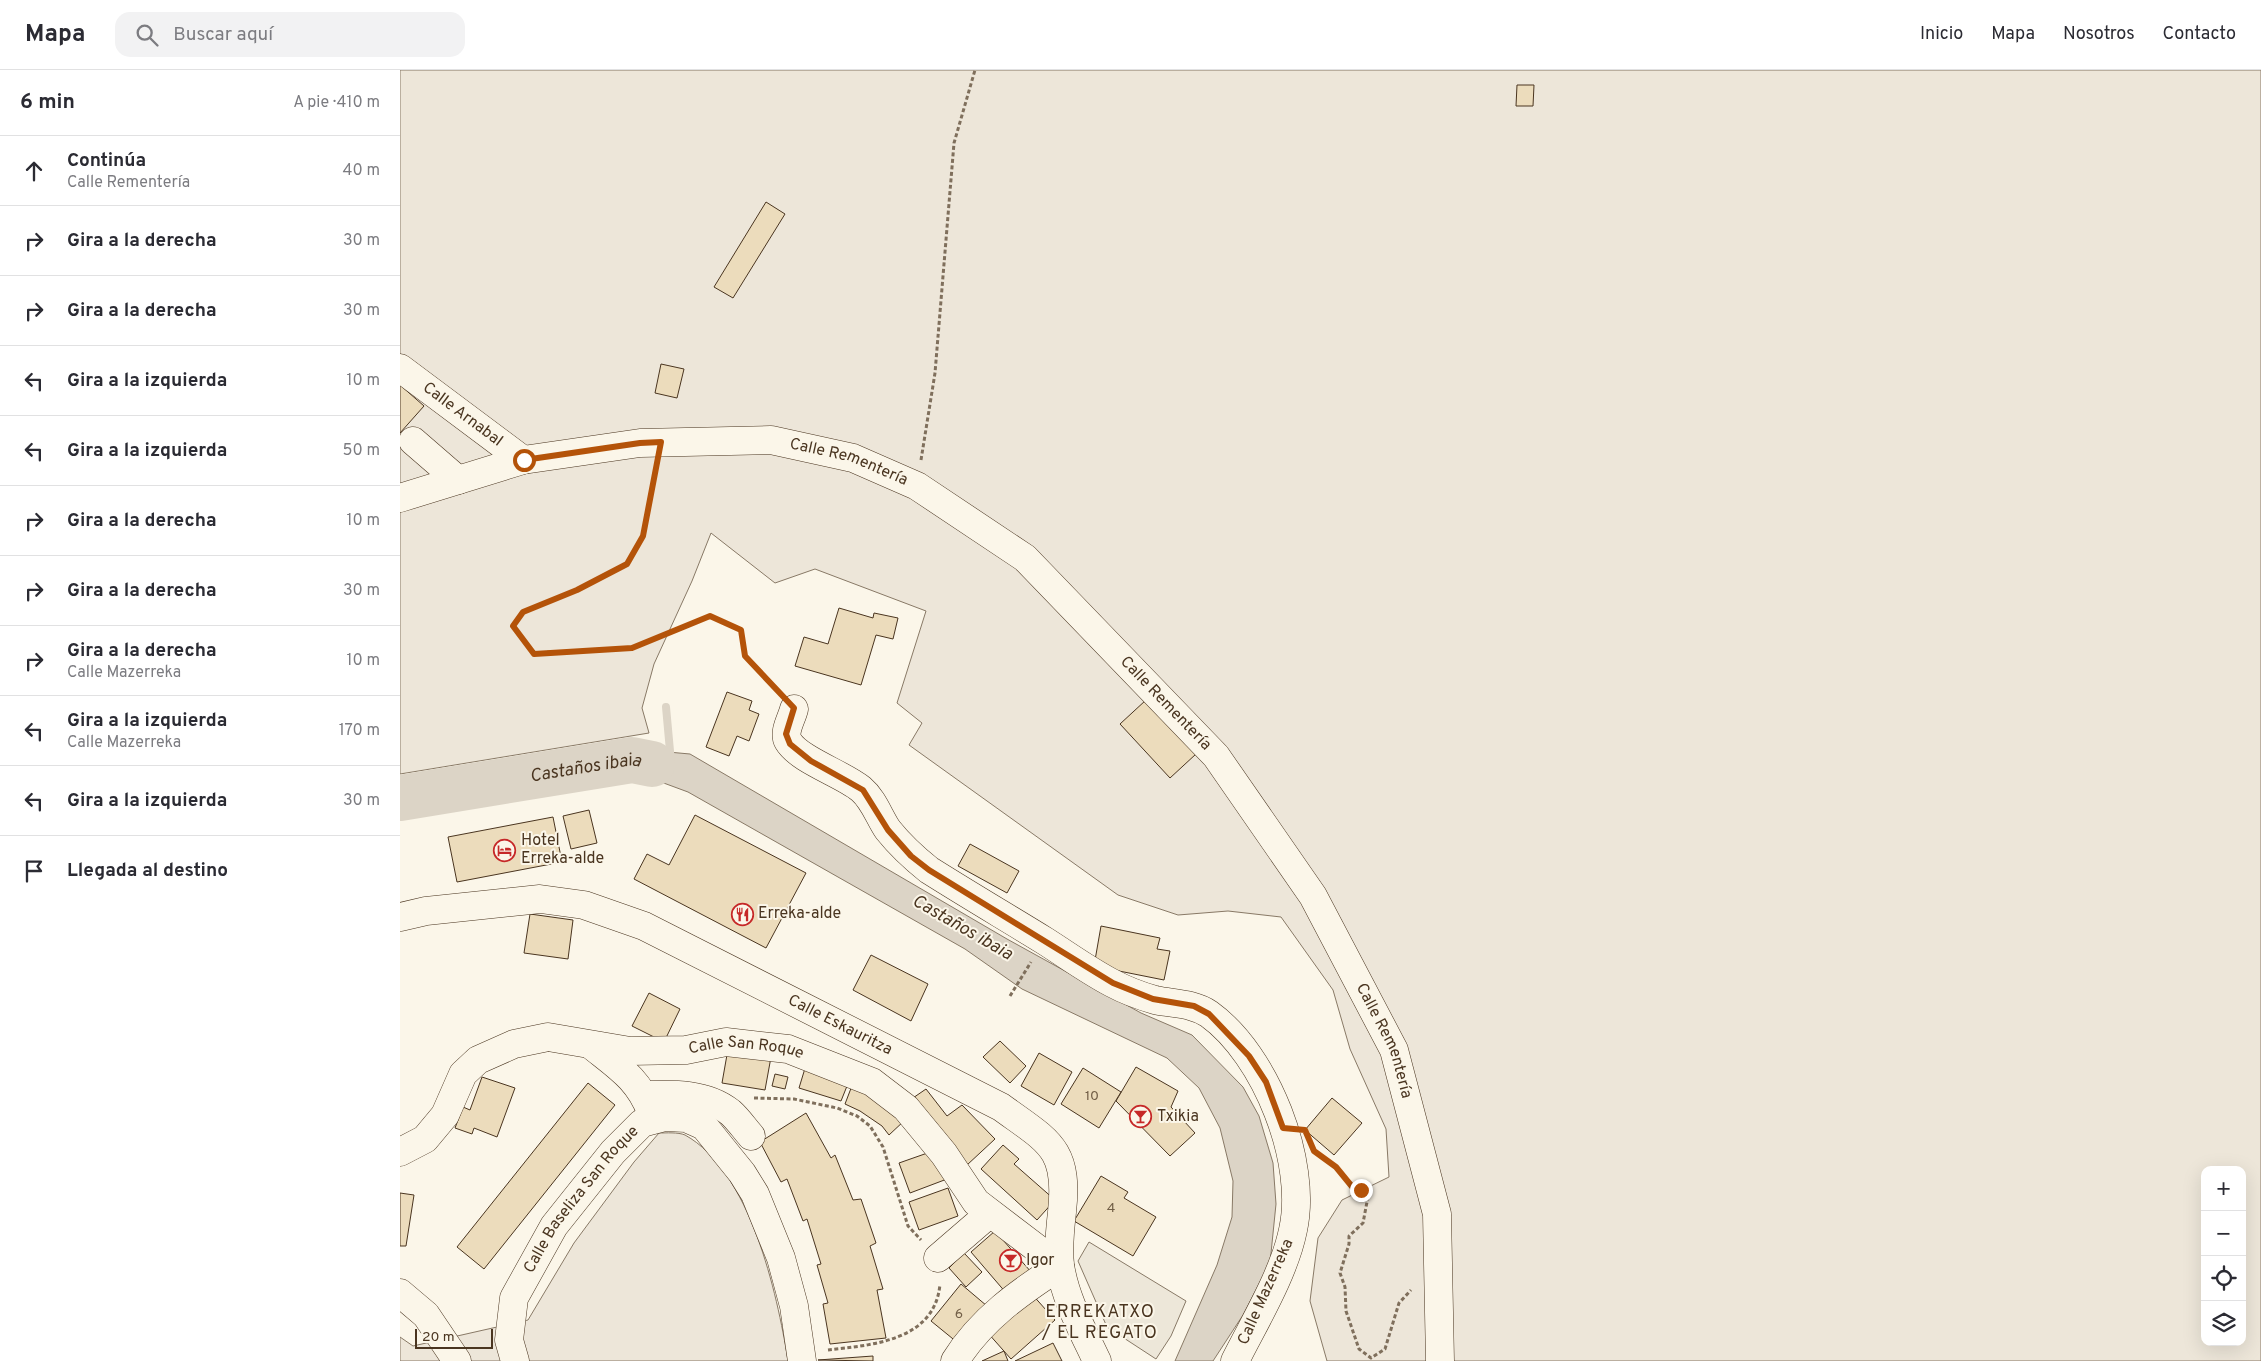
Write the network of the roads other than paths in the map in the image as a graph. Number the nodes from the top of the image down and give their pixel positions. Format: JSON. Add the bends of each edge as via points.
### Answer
{"nodes":[{"id":1,"x":400,"y":368,"type":"edge"},
{"id":2,"x":413,"y":441,"type":"dead end"},
{"id":3,"x":524,"y":460,"type":"junction"},
{"id":4,"x":458,"y":480,"type":"junction"},
{"id":5,"x":400,"y":498,"type":"edge"},
{"id":6,"x":794,"y":708,"type":"road end"},
{"id":7,"x":400,"y":917,"type":"edge"},
{"id":8,"x":590,"y":1044,"type":"junction"},
{"id":9,"x":649,"y":1107,"type":"junction"},
{"id":10,"x":751,"y":1136,"type":"dead end"},
{"id":11,"x":400,"y":1152,"type":"edge"},
{"id":12,"x":989,"y":1214,"type":"junction"},
{"id":13,"x":938,"y":1258,"type":"road end"},
{"id":14,"x":1060,"y":1266,"type":"junction"},
{"id":15,"x":400,"y":1293,"type":"edge"},
{"id":16,"x":801,"y":1357,"type":"edge"},
{"id":17,"x":457,"y":1361,"type":"edge"},
{"id":18,"x":515,"y":1361,"type":"edge"},
{"id":19,"x":955,"y":1361,"type":"edge"},
{"id":20,"x":1097,"y":1361,"type":"edge"},
{"id":21,"x":1235,"y":1361,"type":"edge"},
{"id":22,"x":1440,"y":1361,"type":"edge"}],
"edges":[{"from":1,"to":3,"type":"street","name":"Calle Arnabal"},
{"from":2,"to":4,"type":"street"},
{"from":3,"to":4,"type":"street","name":"Calle Rementería"},
{"from":3,"to":22,"type":"street","name":"Calle Rementería","via":[[640,443],[771,440],[854,458],[917,486],[1025,558],[1216,756],[1314,896],[1394,1050],[1438,1214]]},
{"from":4,"to":5,"type":"street","name":"Calle Rementería"},
{"from":6,"to":21,"type":"street","name":"Calle Mazerreka","via":[[786,734],[790,744],[811,761],[863,790],[888,830],[911,856],[929,870],[1113,983],[1153,999],[1194,1006],[1209,1014],[1249,1056],[1266,1082],[1277,1109],[1293,1165],[1297,1196],[1293,1231],[1277,1275]]},
{"from":7,"to":14,"type":"street","name":"Calle Eskauritza","via":[[426,911],[540,899],[584,905],[644,926],[1001,1107],[1051,1146],[1059,1159],[1065,1184]]},
{"from":8,"to":9,"type":"street","via":[[634,1080]]},
{"from":8,"to":11,"type":"street","name":"Calle San Roque","via":[[548,1037],[514,1044],[478,1060],[463,1074],[445,1115],[425,1139]]},
{"from":8,"to":12,"type":"street","name":"Calle San Roque","via":[[630,1051],[686,1050],[726,1042],[788,1049],[872,1082],[906,1108],[944,1154],[976,1202]]},
{"from":9,"to":10,"type":"street","via":[[682,1094],[708,1100],[730,1112]]},
{"from":9,"to":16,"type":"street","name":"Calle Baseliza San Roque","via":[[665,1116],[686,1118],[704,1126],[742,1173],[766,1218],[781,1258],[794,1306]]},
{"from":9,"to":18,"type":"street","name":"Calle Baseliza San Roque","via":[[642,1123],[613,1152],[554,1226],[514,1298],[509,1340]]},
{"from":12,"to":13,"type":"street"},
{"from":12,"to":14,"type":"street","name":"Calle San Roque"},
{"from":14,"to":19,"type":"street","via":[[996,1312],[969,1339]]},
{"from":14,"to":20,"type":"street","name":"Calle Eskauritza","via":[[1074,1312]]},
{"from":15,"to":17,"type":"street","via":[[426,1315]]}]}
